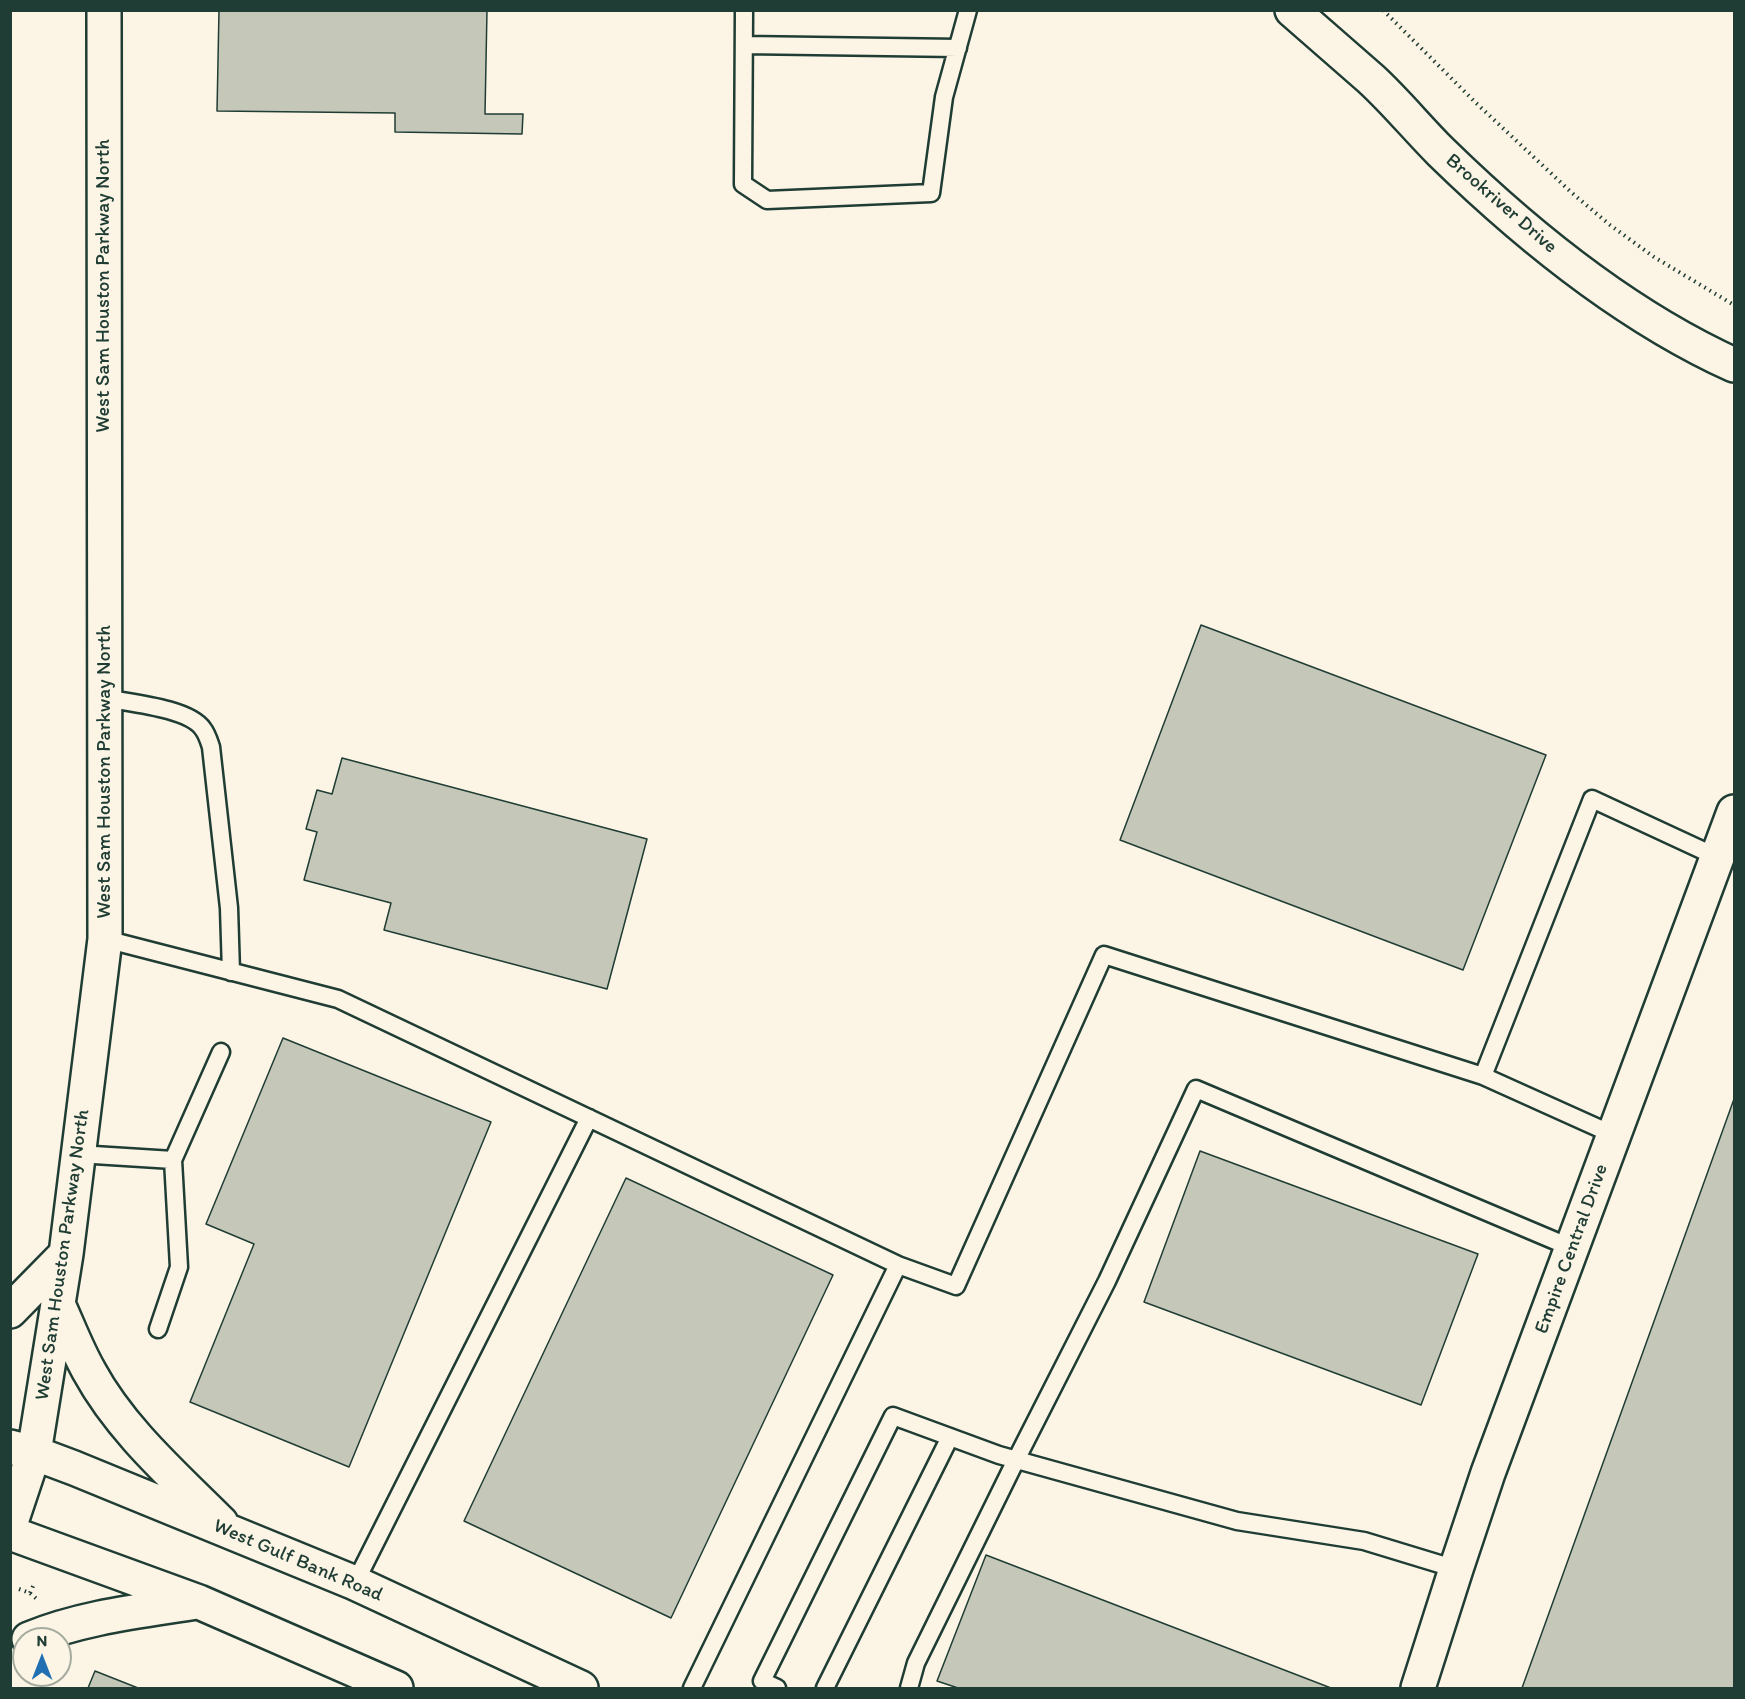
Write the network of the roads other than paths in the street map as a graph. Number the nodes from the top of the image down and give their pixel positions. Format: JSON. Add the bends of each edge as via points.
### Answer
{"nodes":[{"id":1,"x":104,"y":10,"type":"edge"},
{"id":2,"x":744,"y":10,"type":"edge"},
{"id":3,"x":968,"y":10,"type":"edge"},
{"id":4,"x":1292,"y":10,"type":"edge"},
{"id":5,"x":744,"y":45,"type":"junction"},
{"id":6,"x":958,"y":48,"type":"junction"},
{"id":7,"x":1734,"y":365,"type":"edge"},
{"id":8,"x":105,"y":698,"type":"junction"},
{"id":9,"x":1734,"y":817,"type":"edge"},
{"id":10,"x":1717,"y":857,"type":"junction"},
{"id":11,"x":105,"y":939,"type":"junction"},
{"id":12,"x":231,"y":972,"type":"junction"},
{"id":13,"x":221,"y":1052,"type":"dead end"},
{"id":14,"x":1483,"y":1076,"type":"junction"},
{"id":15,"x":589,"y":1118,"type":"junction"},
{"id":16,"x":1614,"y":1135,"type":"junction"},
{"id":17,"x":78,"y":1154,"type":"junction"},
{"id":18,"x":173,"y":1160,"type":"junction"},
{"id":19,"x":1572,"y":1248,"type":"junction"},
{"id":20,"x":66,"y":1254,"type":"junction"},
{"id":21,"x":898,"y":1265,"type":"junction"},
{"id":22,"x":58,"y":1304,"type":"junction"},
{"id":23,"x":10,"y":1311,"type":"edge"},
{"id":24,"x":158,"y":1329,"type":"dead end"},
{"id":25,"x":950,"y":1437,"type":"junction"},
{"id":26,"x":22,"y":1450,"type":"edge"},
{"id":27,"x":1016,"y":1460,"type":"junction"},
{"id":28,"x":10,"y":1525,"type":"edge"},
{"id":29,"x":231,"y":1532,"type":"junction"},
{"id":30,"x":10,"y":1533,"type":"edge"},
{"id":31,"x":1456,"y":1569,"type":"junction"},
{"id":32,"x":355,"y":1583,"type":"junction"},
{"id":33,"x":199,"y":1602,"type":"junction"},
{"id":34,"x":62,"y":1627,"type":"edge"},
{"id":35,"x":396,"y":1689,"type":"edge"},
{"id":36,"x":581,"y":1689,"type":"edge"},
{"id":37,"x":692,"y":1689,"type":"edge"},
{"id":38,"x":777,"y":1689,"type":"edge"},
{"id":39,"x":825,"y":1689,"type":"edge"},
{"id":40,"x":909,"y":1689,"type":"edge"},
{"id":41,"x":1418,"y":1689,"type":"edge"}],
"edges":[{"from":1,"to":8,"type":"main road","name":"West Sam Houston Parkway North"},
{"from":2,"to":5,"type":"lane"},
{"from":3,"to":6,"type":"lane"},
{"from":4,"to":7,"type":"main road","name":"Brookriver Drive","via":[[1373,81],[1441,152],[1524,228],[1647,319]]},
{"from":5,"to":6,"type":"lane"},
{"from":5,"to":6,"type":"lane","via":[[743,184],[767,200],[931,193],[944,97]]},
{"from":8,"to":11,"type":"main road","name":"West Sam Houston Parkway North"},
{"from":8,"to":12,"type":"lane","via":[[180,714],[202,728],[211,747],[229,908]]},
{"from":9,"to":10,"type":"main road","name":"Empire Central Drive"},
{"from":10,"to":14,"type":"lane","via":[[1592,798]]},
{"from":10,"to":16,"type":"main road","name":"Empire Central Drive"},
{"from":11,"to":12,"type":"lane"},
{"from":11,"to":17,"type":"main road","name":"West Sam Houston Parkway North"},
{"from":12,"to":15,"type":"lane","via":[[338,999]]},
{"from":13,"to":18,"type":"lane"},
{"from":14,"to":16,"type":"lane"},
{"from":14,"to":21,"type":"lane","via":[[1104,955],[956,1286]]},
{"from":15,"to":21,"type":"lane"},
{"from":15,"to":32,"type":"lane"},
{"from":16,"to":19,"type":"main road","name":"Empire Central Drive"},
{"from":17,"to":18,"type":"lane"},
{"from":17,"to":20,"type":"main road","name":"West Sam Houston Parkway North"},
{"from":18,"to":24,"type":"lane","via":[[179,1267]]},
{"from":19,"to":27,"type":"lane","via":[[1196,1089],[1107,1281]]},
{"from":19,"to":31,"type":"main road","name":"Empire Central Drive"},
{"from":20,"to":22,"type":"main road","name":"West Sam Houston Parkway North"},
{"from":20,"to":23,"type":"main road"},
{"from":21,"to":37,"type":"lane"},
{"from":22,"to":26,"type":"main road","name":"West Sam Houston Parkway North"},
{"from":22,"to":29,"type":"main road","via":[[89,1371],[110,1405],[142,1444]]},
{"from":25,"to":27,"type":"lane"},
{"from":25,"to":38,"type":"lane","via":[[893,1416],[762,1681]]},
{"from":25,"to":39,"type":"lane"},
{"from":26,"to":28,"type":"main road","name":"West Sam Houston Parkway North"},
{"from":26,"to":29,"type":"main road","name":"West Gulf Bank Road"},
{"from":27,"to":31,"type":"lane","via":[[1237,1521],[1365,1541]]},
{"from":27,"to":40,"type":"lane","via":[[916,1663]]},
{"from":29,"to":32,"type":"main road","name":"West Gulf Bank Road"},
{"from":30,"to":33,"type":"main road"},
{"from":31,"to":41,"type":"main road","name":"Empire Central Drive"},
{"from":32,"to":36,"type":"main road","name":"West Gulf Bank Road"},
{"from":33,"to":34,"type":"main road"},
{"from":33,"to":35,"type":"main road"}]}
